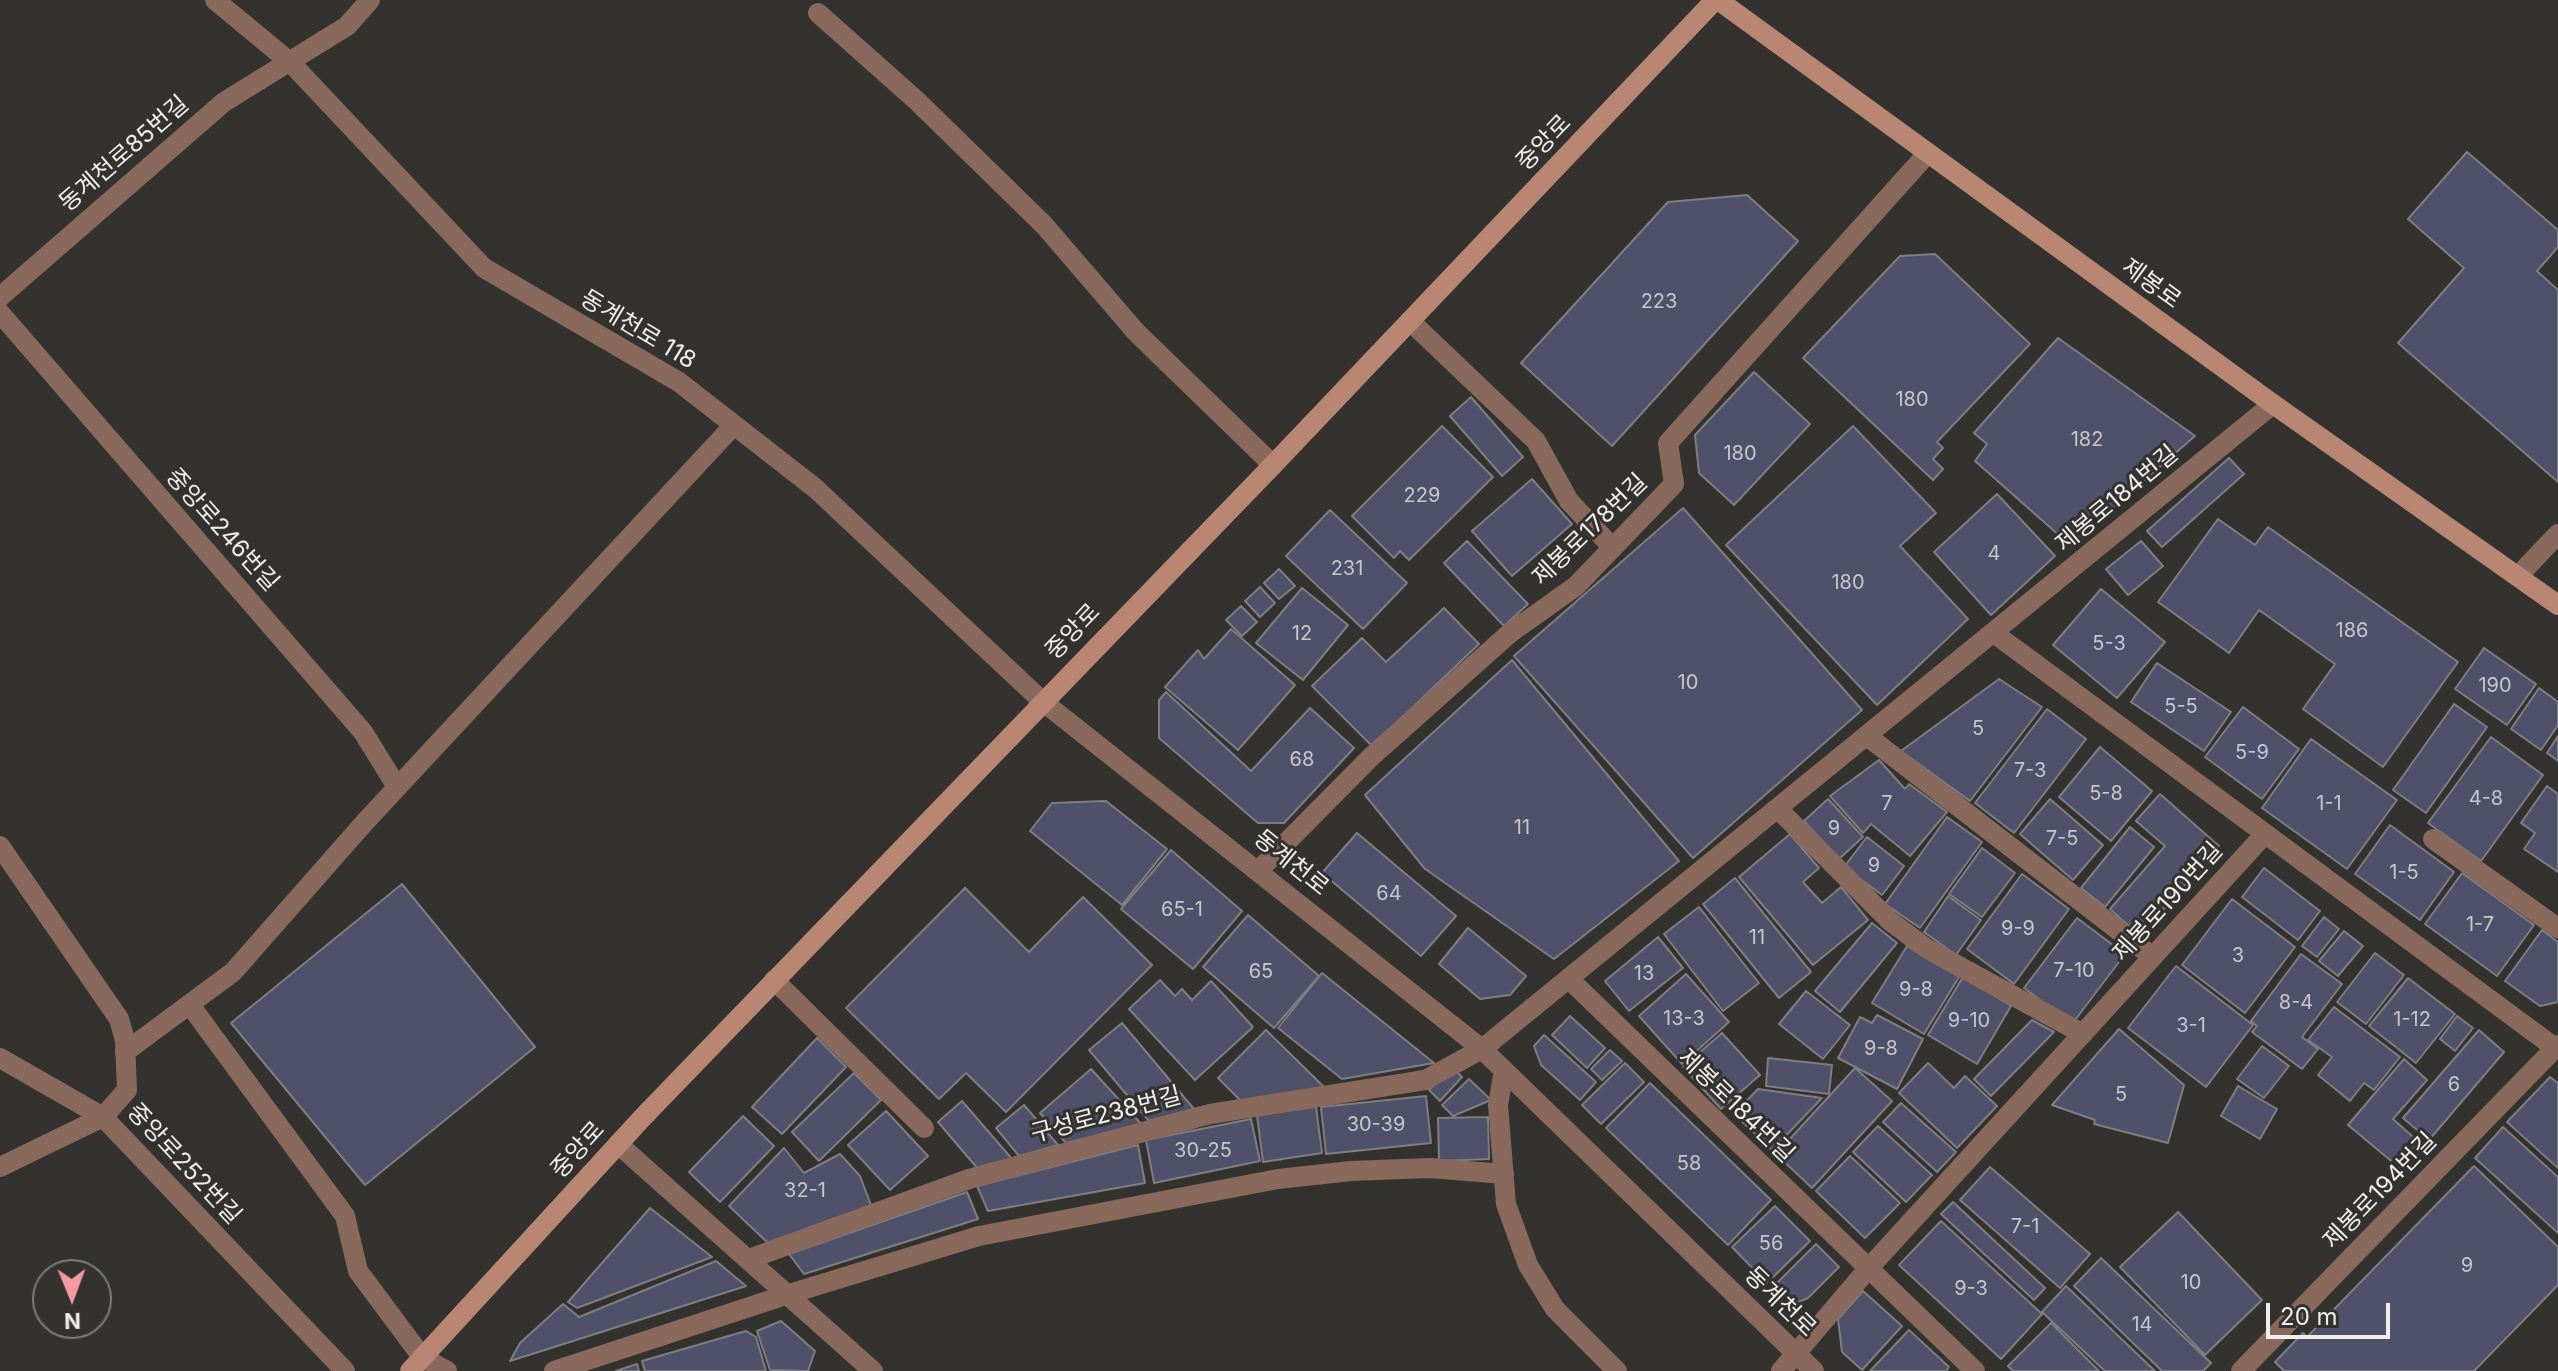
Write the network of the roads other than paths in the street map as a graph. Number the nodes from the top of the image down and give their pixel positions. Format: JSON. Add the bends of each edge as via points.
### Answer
{"nodes":[{"id":1,"x":215,"y":0,"type":"edge"},
{"id":2,"x":370,"y":0,"type":"edge"},
{"id":3,"x":1717,"y":0,"type":"edge"},
{"id":4,"x":818,"y":13,"type":"dead end"},
{"id":5,"x":291,"y":63,"type":"junction"},
{"id":6,"x":1927,"y":154,"type":"junction"},
{"id":7,"x":0,"y":297,"type":"edge"},
{"id":8,"x":0,"y":313,"type":"edge"},
{"id":9,"x":1410,"y":321,"type":"junction"},
{"id":10,"x":2273,"y":404,"type":"junction"},
{"id":11,"x":734,"y":425,"type":"junction"},
{"id":12,"x":1273,"y":465,"type":"junction"},
{"id":13,"x":2558,"y":534,"type":"edge"},
{"id":14,"x":1613,"y":548,"type":"junction"},
{"id":15,"x":2519,"y":575,"type":"junction"},
{"id":16,"x":2558,"y":605,"type":"edge"},
{"id":17,"x":1995,"y":634,"type":"junction"},
{"id":18,"x":1042,"y":701,"type":"junction"},
{"id":19,"x":1867,"y":736,"type":"junction"},
{"id":20,"x":397,"y":787,"type":"junction"},
{"id":21,"x":1778,"y":809,"type":"junction"},
{"id":22,"x":2264,"y":835,"type":"junction"},
{"id":23,"x":2433,"y":839,"type":"dead end"},
{"id":24,"x":0,"y":846,"type":"edge"},
{"id":25,"x":1259,"y":870,"type":"junction"},
{"id":26,"x":2558,"y":928,"type":"edge"},
{"id":27,"x":2153,"y":957,"type":"junction"},
{"id":28,"x":1569,"y":979,"type":"junction"},
{"id":29,"x":774,"y":980,"type":"junction"},
{"id":30,"x":190,"y":1005,"type":"junction"},
{"id":31,"x":2083,"y":1034,"type":"junction"},
{"id":32,"x":2557,"y":1047,"type":"edge"},
{"id":33,"x":1482,"y":1049,"type":"junction"},
{"id":34,"x":125,"y":1052,"type":"junction"},
{"id":35,"x":0,"y":1058,"type":"edge"},
{"id":36,"x":1504,"y":1070,"type":"junction"},
{"id":37,"x":103,"y":1117,"type":"junction"},
{"id":38,"x":924,"y":1128,"type":"dead end"},
{"id":39,"x":618,"y":1144,"type":"junction"},
{"id":40,"x":0,"y":1167,"type":"edge"},
{"id":41,"x":1504,"y":1174,"type":"junction"},
{"id":42,"x":749,"y":1259,"type":"junction"},
{"id":43,"x":1867,"y":1270,"type":"junction"},
{"id":44,"x":789,"y":1294,"type":"junction"},
{"id":45,"x":1794,"y":1353,"type":"junction"},
{"id":46,"x":416,"y":1364,"type":"edge"},
{"id":47,"x":345,"y":1371,"type":"edge"},
{"id":48,"x":447,"y":1371,"type":"edge"},
{"id":49,"x":554,"y":1371,"type":"edge"},
{"id":50,"x":873,"y":1371,"type":"edge"},
{"id":51,"x":1617,"y":1371,"type":"edge"},
{"id":52,"x":1781,"y":1371,"type":"edge"},
{"id":53,"x":1814,"y":1371,"type":"edge"},
{"id":54,"x":1975,"y":1371,"type":"edge"},
{"id":55,"x":2241,"y":1371,"type":"edge"}],
"edges":[{"from":1,"to":5,"type":"street","name":"동계천로 118"},
{"from":2,"to":5,"type":"street","name":"동계천로85번길","via":[[347,26]]},
{"from":3,"to":6,"type":"main road","name":"제봉로"},
{"from":3,"to":9,"type":"main road","name":"중앙로"},
{"from":4,"to":12,"type":"street","via":[[1044,225],[1136,332]]},
{"from":5,"to":7,"type":"street","name":"동계천로85번길","via":[[224,102]]},
{"from":5,"to":11,"type":"street","name":"동계천로 118","via":[[484,268],[679,382]]},
{"from":6,"to":10,"type":"main road","name":"제봉로"},
{"from":6,"to":14,"type":"street","name":"제봉로178번길","via":[[1668,443],[1674,484]]},
{"from":8,"to":20,"type":"street","name":"중앙로246번길","via":[[363,732]]},
{"from":9,"to":12,"type":"main road","name":"중앙로"},
{"from":9,"to":14,"type":"street","via":[[1536,441],[1569,501]]},
{"from":10,"to":15,"type":"main road","name":"제봉로"},
{"from":10,"to":17,"type":"street","name":"제봉로184번길"},
{"from":11,"to":18,"type":"street","name":"동계천로 118","via":[[815,488]]},
{"from":11,"to":20,"type":"street"},
{"from":12,"to":18,"type":"main road","name":"중앙로"},
{"from":13,"to":15,"type":"street"},
{"from":14,"to":25,"type":"street","name":"제봉로178번길","via":[[1576,586],[1510,633],[1372,756]]},
{"from":15,"to":16,"type":"main road","name":"제봉로"},
{"from":17,"to":19,"type":"street","name":"제봉로184번길"},
{"from":17,"to":22,"type":"street"},
{"from":18,"to":25,"type":"street","name":"동계천로"},
{"from":18,"to":29,"type":"main road","name":"중앙로"},
{"from":19,"to":21,"type":"street","name":"제봉로184번길"},
{"from":19,"to":27,"type":"street"},
{"from":20,"to":30,"type":"street","via":[[233,972]]},
{"from":21,"to":28,"type":"street","name":"제봉로184번길"},
{"from":21,"to":31,"type":"street","via":[[1890,921],[1926,948]]},
{"from":22,"to":27,"type":"street","name":"제봉로190번길"},
{"from":22,"to":32,"type":"street"},
{"from":23,"to":26,"type":"street"},
{"from":24,"to":34,"type":"street","name":"중앙로252번길","via":[[119,1019]]},
{"from":25,"to":33,"type":"street","name":"동계천로"},
{"from":27,"to":31,"type":"street","name":"제봉로190번길"},
{"from":28,"to":33,"type":"street","name":"제봉로184번길"},
{"from":28,"to":43,"type":"street","name":"제봉로184번길"},
{"from":29,"to":38,"type":"street"},
{"from":29,"to":39,"type":"main road","name":"중앙로"},
{"from":30,"to":34,"type":"street"},
{"from":30,"to":46,"type":"street","via":[[345,1216],[358,1271]]},
{"from":31,"to":43,"type":"street","name":"제봉로190번길"},
{"from":32,"to":55,"type":"street","name":"제봉로194번길"},
{"from":33,"to":36,"type":"street","name":"동계천로"},
{"from":33,"to":42,"type":"street","name":"구성로238번길","via":[[1425,1080],[1210,1114],[969,1179]]},
{"from":34,"to":37,"type":"street","name":"중앙로252번길","via":[[127,1090]]},
{"from":35,"to":37,"type":"street"},
{"from":36,"to":41,"type":"street","via":[[1498,1105]]},
{"from":36,"to":45,"type":"street","name":"동계천로"},
{"from":37,"to":40,"type":"street"},
{"from":37,"to":47,"type":"street","name":"중앙로252번길"},
{"from":39,"to":42,"type":"street"},
{"from":39,"to":46,"type":"main road","name":"중앙로"},
{"from":41,"to":44,"type":"street","via":[[1430,1168],[1278,1179],[979,1236]]},
{"from":41,"to":51,"type":"street","via":[[1506,1204],[1528,1265],[1555,1309]]},
{"from":42,"to":44,"type":"street"},
{"from":43,"to":45,"type":"street","name":"제봉로190번길"},
{"from":43,"to":54,"type":"street"},
{"from":44,"to":49,"type":"street"},
{"from":44,"to":50,"type":"street"},
{"from":45,"to":52,"type":"street","name":"제봉로190번길"},
{"from":45,"to":53,"type":"street","name":"동계천로"},
{"from":46,"to":48,"type":"street"}]}
